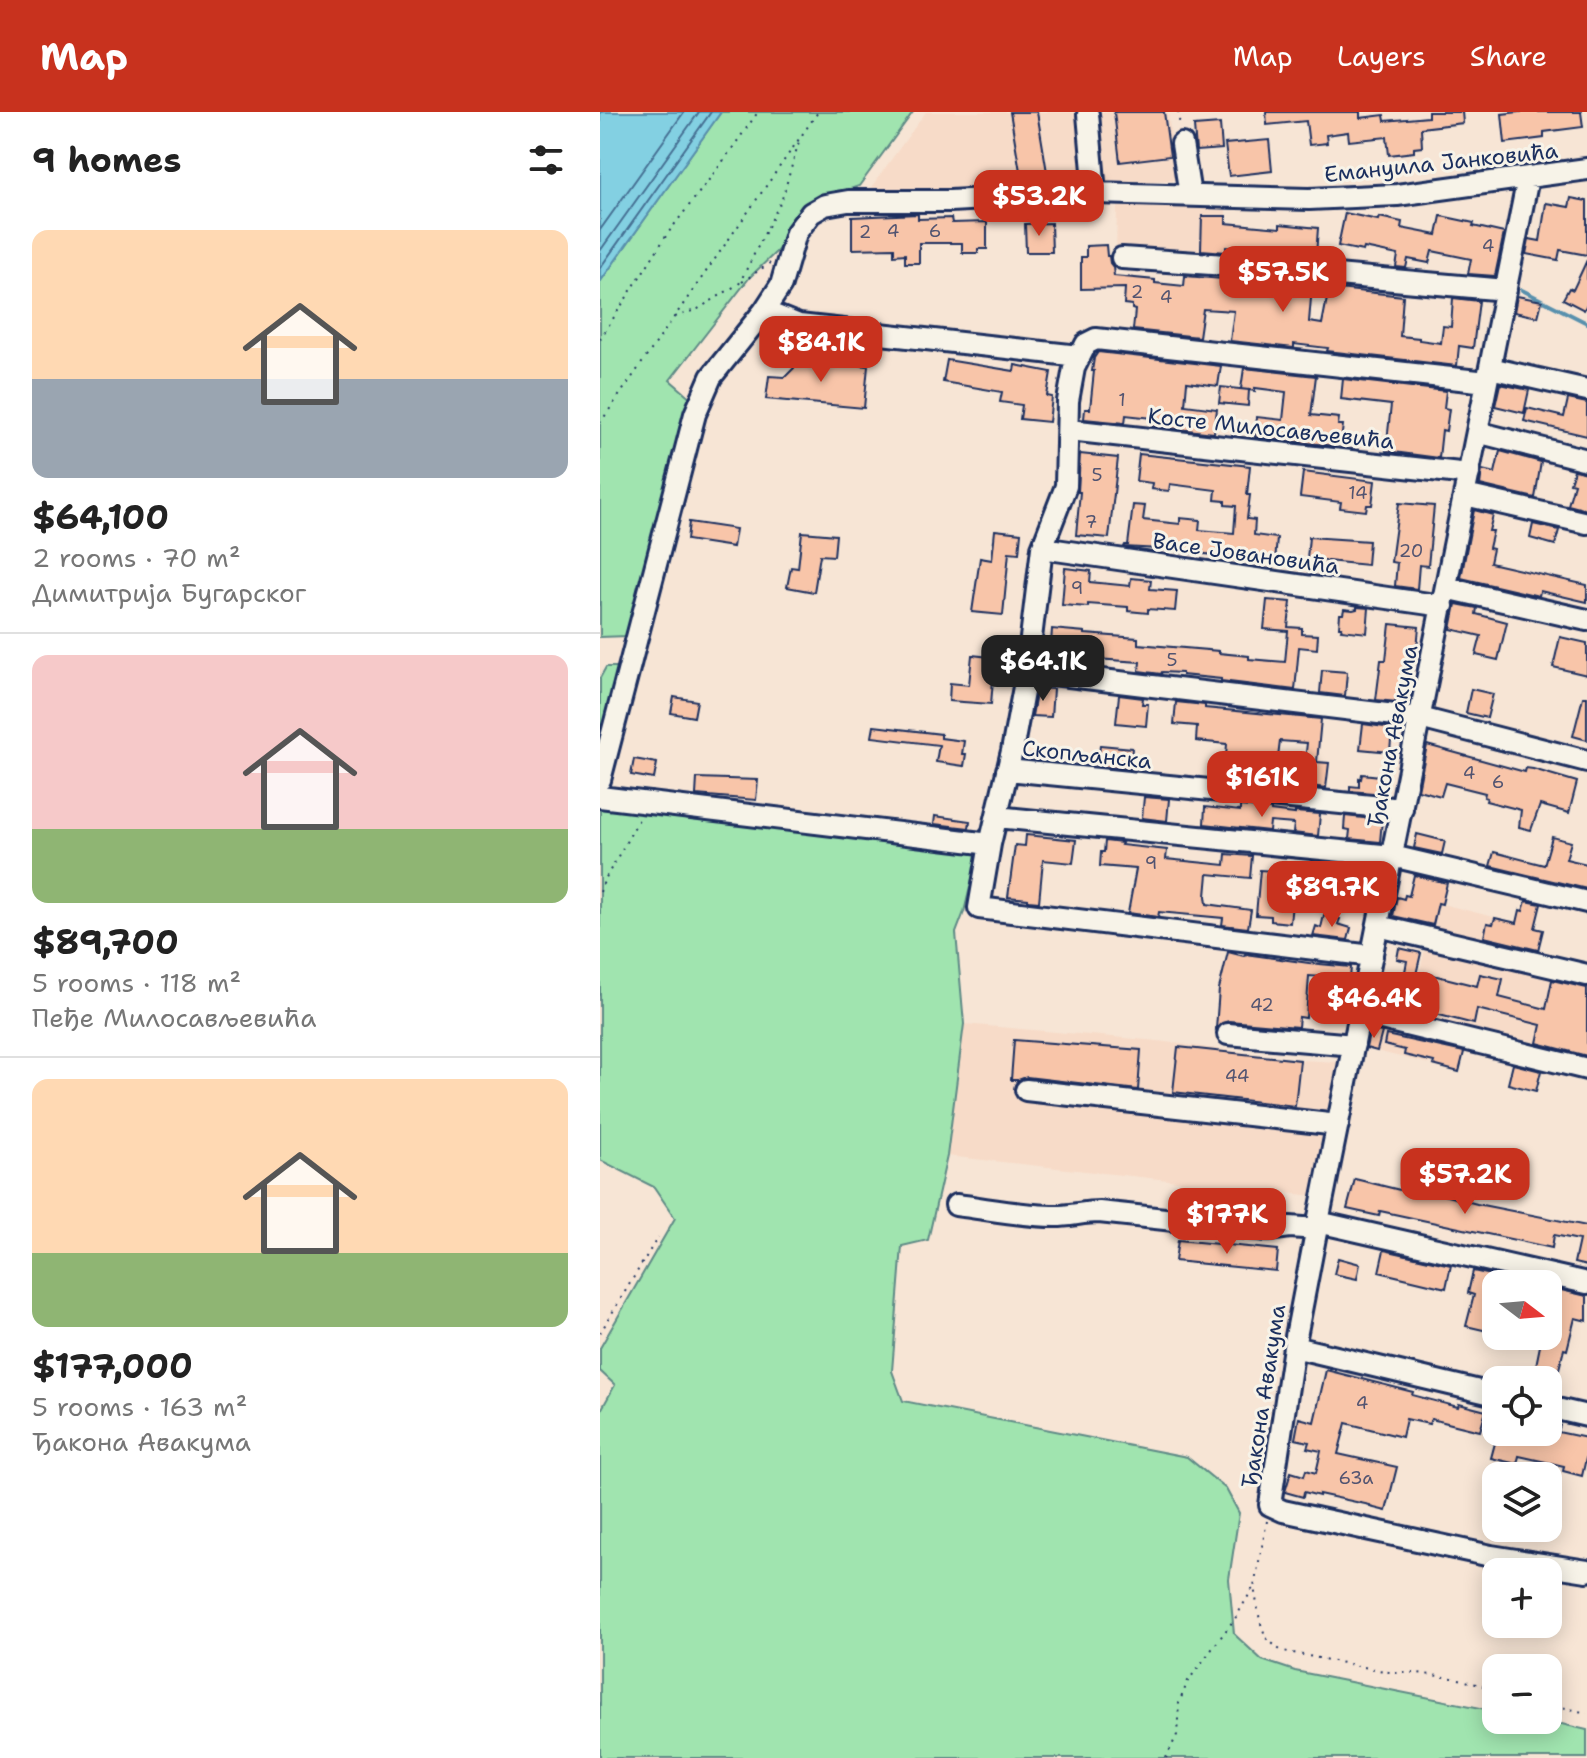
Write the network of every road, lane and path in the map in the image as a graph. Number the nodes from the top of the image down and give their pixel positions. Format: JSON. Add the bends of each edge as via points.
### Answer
{"nodes":[{"id":1,"x":758,"y":112,"type":"edge"},
{"id":2,"x":818,"y":112,"type":"edge"},
{"id":3,"x":1088,"y":114,"type":"dead end"},
{"id":4,"x":801,"y":136,"type":"junction"},
{"id":5,"x":1182,"y":144,"type":"dead end"},
{"id":6,"x":1587,"y":169,"type":"edge"},
{"id":7,"x":1528,"y":178,"type":"junction"},
{"id":8,"x":1095,"y":193,"type":"junction"},
{"id":9,"x":1190,"y":195,"type":"junction"},
{"id":10,"x":792,"y":248,"type":"junction"},
{"id":11,"x":1122,"y":258,"type":"dead end"},
{"id":12,"x":739,"y":284,"type":"junction"},
{"id":13,"x":1506,"y":290,"type":"junction"},
{"id":14,"x":764,"y":311,"type":"junction"},
{"id":15,"x":674,"y":317,"type":"junction"},
{"id":16,"x":600,"y":339,"type":"edge"},
{"id":17,"x":1083,"y":350,"type":"junction"},
{"id":18,"x":1489,"y":375,"type":"junction"},
{"id":19,"x":1587,"y":390,"type":"edge"},
{"id":20,"x":600,"y":423,"type":"edge"},
{"id":21,"x":1069,"y":430,"type":"junction"},
{"id":22,"x":1477,"y":432,"type":"junction"},
{"id":23,"x":1587,"y":460,"type":"edge"},
{"id":24,"x":1469,"y":474,"type":"junction"},
{"id":25,"x":1465,"y":495,"type":"junction"},
{"id":26,"x":1587,"y":523,"type":"edge"},
{"id":27,"x":1042,"y":548,"type":"junction"},
{"id":28,"x":1444,"y":597,"type":"junction"},
{"id":29,"x":1587,"y":620,"type":"edge"},
{"id":30,"x":1027,"y":671,"type":"junction"},
{"id":31,"x":1420,"y":718,"type":"junction"},
{"id":32,"x":1587,"y":761,"type":"edge"},
{"id":33,"x":1007,"y":770,"type":"junction"},
{"id":34,"x":600,"y":780,"type":"edge"},
{"id":35,"x":600,"y":797,"type":"edge"},
{"id":36,"x":648,"y":803,"type":"junction"},
{"id":37,"x":1402,"y":809,"type":"junction"},
{"id":38,"x":997,"y":817,"type":"junction"},
{"id":39,"x":990,"y":844,"type":"junction"},
{"id":40,"x":1392,"y":856,"type":"junction"},
{"id":41,"x":600,"y":892,"type":"edge"},
{"id":42,"x":1587,"y":902,"type":"edge"},
{"id":43,"x":1378,"y":926,"type":"junction"},
{"id":44,"x":1372,"y":956,"type":"junction"},
{"id":45,"x":1587,"y":975,"type":"edge"},
{"id":46,"x":1361,"y":1014,"type":"junction"},
{"id":47,"x":1228,"y":1034,"type":"dead end"},
{"id":48,"x":1354,"y":1045,"type":"junction"},
{"id":49,"x":1587,"y":1069,"type":"edge"},
{"id":50,"x":1026,"y":1090,"type":"dead end"},
{"id":51,"x":1338,"y":1125,"type":"junction"},
{"id":52,"x":956,"y":1205,"type":"dead end"},
{"id":53,"x":1317,"y":1225,"type":"junction"},
{"id":54,"x":658,"y":1237,"type":"dead end"},
{"id":55,"x":1587,"y":1283,"type":"edge"},
{"id":56,"x":600,"y":1333,"type":"edge"},
{"id":57,"x":1294,"y":1347,"type":"junction"},
{"id":58,"x":1482,"y":1392,"type":"edge"},
{"id":59,"x":1562,"y":1410,"type":"edge"},
{"id":60,"x":1587,"y":1416,"type":"edge"},
{"id":61,"x":1270,"y":1505,"type":"junction"},
{"id":62,"x":1587,"y":1571,"type":"edge"},
{"id":63,"x":1254,"y":1587,"type":"junction"},
{"id":64,"x":1482,"y":1686,"type":"edge"},
{"id":65,"x":1562,"y":1707,"type":"edge"},
{"id":66,"x":1587,"y":1713,"type":"edge"},
{"id":67,"x":1166,"y":1758,"type":"edge"}],
"edges":[{"from":1,"to":16,"type":"path","via":[[668,233]]},
{"from":2,"to":4,"type":"path"},
{"from":3,"to":8,"type":"street"},
{"from":4,"to":12,"type":"path","via":[[782,199]]},
{"from":4,"to":15,"type":"path"},
{"from":5,"to":9,"type":"street"},
{"from":6,"to":7,"type":"street","name":"Емануила Јанковића"},
{"from":7,"to":9,"type":"street","name":"Емануила Јанковића","via":[[1397,195]]},
{"from":7,"to":13,"type":"street","name":"Ђакона Авакума"},
{"from":8,"to":9,"type":"street","name":"Емануила Јанковића"},
{"from":8,"to":10,"type":"street","name":"Емануила Јанковића","via":[[836,203],[811,213]]},
{"from":10,"to":12,"type":"path"},
{"from":10,"to":14,"type":"street","name":"Емануила Јанковића","via":[[781,285]]},
{"from":11,"to":13,"type":"street"},
{"from":12,"to":15,"type":"path"},
{"from":13,"to":18,"type":"street","name":"Ђакона Авакума"},
{"from":14,"to":17,"type":"street","via":[[799,325]]},
{"from":14,"to":34,"type":"street","name":"Емануила Јанковића","via":[[711,377],[695,414]]},
{"from":15,"to":20,"type":"path"},
{"from":17,"to":18,"type":"street","via":[[1096,339]]},
{"from":17,"to":21,"type":"street","via":[[1068,401]]},
{"from":18,"to":19,"type":"street"},
{"from":18,"to":22,"type":"street","name":"Ђакона Авакума"},
{"from":21,"to":24,"type":"street","name":"Косте Милосављевића"},
{"from":21,"to":27,"type":"street","via":[[1066,486]]},
{"from":22,"to":23,"type":"street"},
{"from":22,"to":24,"type":"street","name":"Ђакона Авакума"},
{"from":24,"to":25,"type":"street","name":"Ђакона Авакума"},
{"from":25,"to":26,"type":"street"},
{"from":25,"to":28,"type":"street","name":"Ђакона Авакума"},
{"from":27,"to":28,"type":"street","name":"Васе Јовановића"},
{"from":27,"to":30,"type":"street"},
{"from":28,"to":29,"type":"street","name":"Васе Јовановића"},
{"from":28,"to":31,"type":"street","name":"Ђакона Авакума"},
{"from":30,"to":31,"type":"street"},
{"from":30,"to":33,"type":"street"},
{"from":31,"to":32,"type":"street"},
{"from":31,"to":37,"type":"street","name":"Ђакона Авакума"},
{"from":33,"to":37,"type":"street","name":"Скопљанска"},
{"from":33,"to":38,"type":"street"},
{"from":35,"to":36,"type":"street"},
{"from":36,"to":39,"type":"street"},
{"from":36,"to":41,"type":"path"},
{"from":37,"to":40,"type":"street","name":"Ђакона Авакума"},
{"from":38,"to":39,"type":"street"},
{"from":38,"to":40,"type":"street"},
{"from":39,"to":44,"type":"street","via":[[979,908]]},
{"from":40,"to":42,"type":"street"},
{"from":40,"to":43,"type":"street","name":"Ђакона Авакума"},
{"from":43,"to":44,"type":"street","name":"Ђакона Авакума"},
{"from":43,"to":45,"type":"street"},
{"from":44,"to":46,"type":"street","name":"Ђакона Авакума"},
{"from":46,"to":48,"type":"street","name":"Ђакона Авакума"},
{"from":46,"to":49,"type":"street"},
{"from":47,"to":48,"type":"street"},
{"from":48,"to":51,"type":"street","name":"Ђакона Авакума"},
{"from":50,"to":51,"type":"street"},
{"from":51,"to":53,"type":"street","name":"Ђакона Авакума"},
{"from":52,"to":53,"type":"street","via":[[1054,1216],[1099,1212],[1268,1230]]},
{"from":53,"to":55,"type":"street"},
{"from":53,"to":57,"type":"street","name":"Ђакона Авакума"},
{"from":54,"to":56,"type":"path"},
{"from":57,"to":58,"type":"street"},
{"from":57,"to":61,"type":"street","name":"Ђакона Авакума"},
{"from":59,"to":60,"type":"street"},
{"from":61,"to":62,"type":"street","name":"Ђакона Авакума","via":[[1491,1556]]},
{"from":61,"to":63,"type":"path"},
{"from":63,"to":64,"type":"path","via":[[1266,1638],[1280,1650]]},
{"from":63,"to":67,"type":"path","via":[[1188,1681],[1179,1703],[1177,1735]]},
{"from":65,"to":66,"type":"path"}]}
